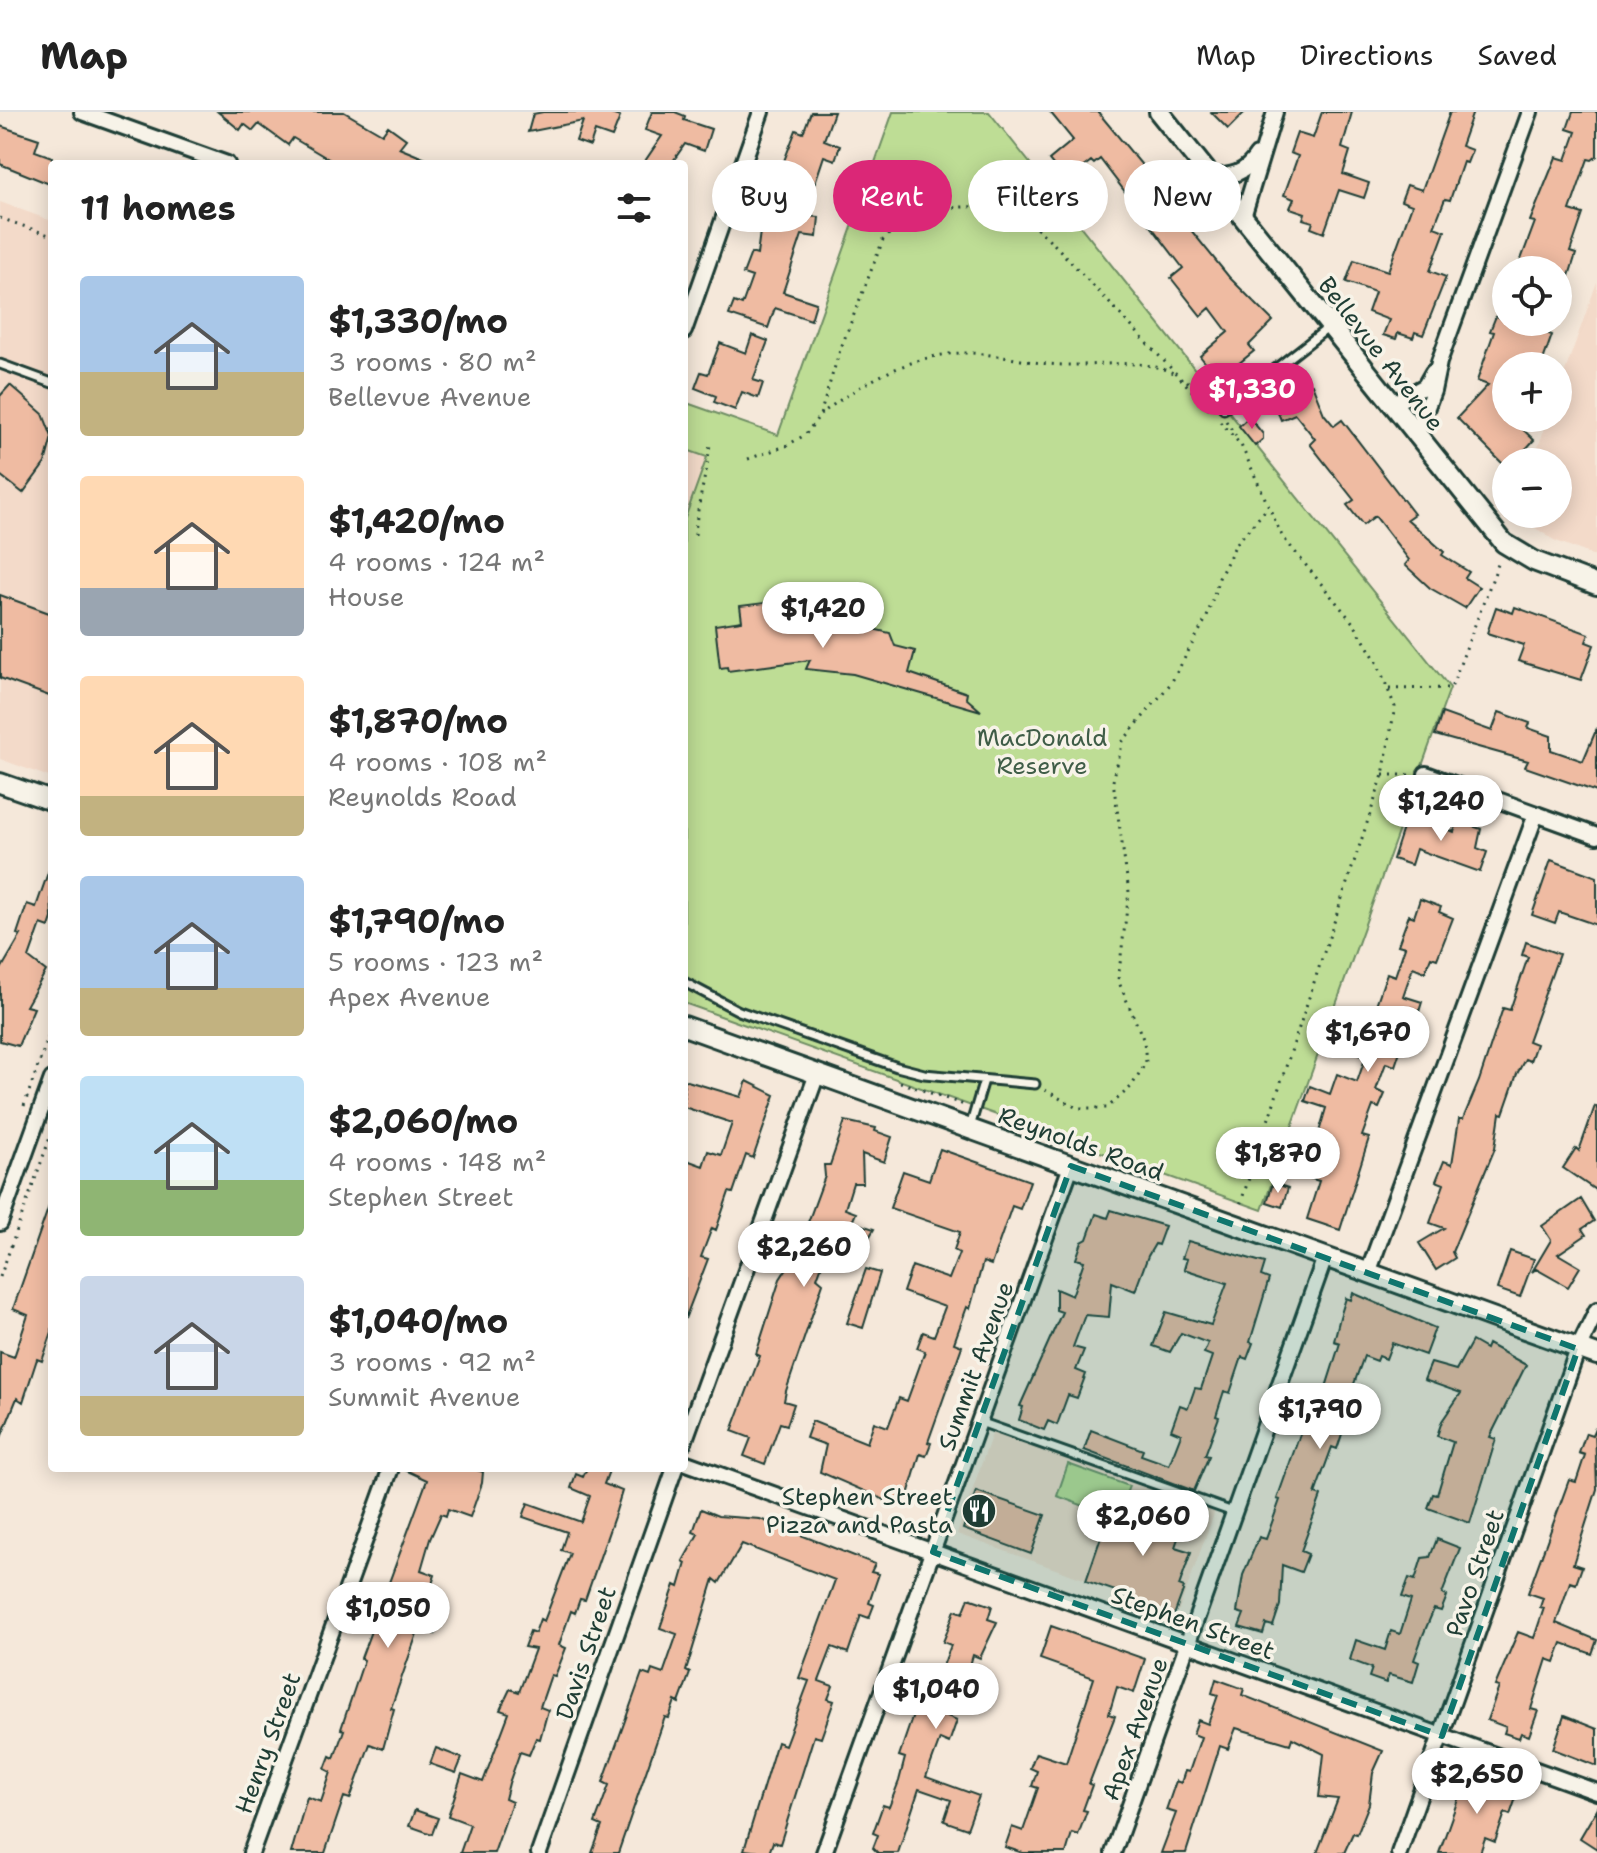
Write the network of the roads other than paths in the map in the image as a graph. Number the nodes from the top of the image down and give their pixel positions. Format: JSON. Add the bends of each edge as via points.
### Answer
{"nodes":[{"id":1,"x":82,"y":112,"type":"edge"},
{"id":2,"x":761,"y":112,"type":"edge"},
{"id":3,"x":1159,"y":112,"type":"edge"},
{"id":4,"x":1275,"y":112,"type":"edge"},
{"id":5,"x":1530,"y":112,"type":"edge"},
{"id":6,"x":1264,"y":145,"type":"junction"},
{"id":7,"x":216,"y":160,"type":"edge"},
{"id":8,"x":1197,"y":160,"type":"edge"},
{"id":9,"x":1241,"y":172,"type":"edge"},
{"id":10,"x":1241,"y":214,"type":"edge"},
{"id":11,"x":1243,"y":217,"type":"junction"},
{"id":12,"x":688,"y":318,"type":"edge"},
{"id":13,"x":1329,"y":327,"type":"junction"},
{"id":14,"x":1439,"y":362,"type":"junction"},
{"id":15,"x":0,"y":364,"type":"edge"},
{"id":16,"x":48,"y":382,"type":"edge"},
{"id":17,"x":1391,"y":405,"type":"junction"},
{"id":18,"x":1224,"y":409,"type":"dead end"},
{"id":19,"x":1416,"y":436,"type":"junction"},
{"id":20,"x":1597,"y":585,"type":"edge"},
{"id":21,"x":1426,"y":774,"type":"road end"},
{"id":22,"x":0,"y":783,"type":"edge"},
{"id":23,"x":48,"y":800,"type":"edge"},
{"id":24,"x":1536,"y":814,"type":"junction"},
{"id":25,"x":1597,"y":836,"type":"edge"},
{"id":26,"x":688,"y":984,"type":"edge"},
{"id":27,"x":688,"y":1027,"type":"edge"},
{"id":28,"x":817,"y":1074,"type":"junction"},
{"id":29,"x":984,"y":1080,"type":"junction"},
{"id":30,"x":1035,"y":1084,"type":"road end"},
{"id":31,"x":48,"y":1090,"type":"edge"},
{"id":32,"x":969,"y":1129,"type":"junction"},
{"id":33,"x":1071,"y":1166,"type":"junction"},
{"id":34,"x":0,"y":1223,"type":"edge"},
{"id":35,"x":1325,"y":1257,"type":"junction"},
{"id":36,"x":1368,"y":1273,"type":"junction"},
{"id":37,"x":1597,"y":1310,"type":"edge"},
{"id":38,"x":1578,"y":1349,"type":"junction"},
{"id":39,"x":1597,"y":1355,"type":"edge"},
{"id":40,"x":980,"y":1422,"type":"junction"},
{"id":41,"x":688,"y":1431,"type":"edge"},
{"id":42,"x":688,"y":1463,"type":"edge"},
{"id":43,"x":390,"y":1472,"type":"edge"},
{"id":44,"x":674,"y":1472,"type":"edge"},
{"id":45,"x":1235,"y":1513,"type":"junction"},
{"id":46,"x":933,"y":1552,"type":"junction"},
{"id":47,"x":1189,"y":1644,"type":"junction"},
{"id":48,"x":1442,"y":1736,"type":"junction"},
{"id":49,"x":1597,"y":1792,"type":"edge"},
{"id":50,"x":251,"y":1853,"type":"edge"},
{"id":51,"x":539,"y":1853,"type":"edge"},
{"id":52,"x":824,"y":1853,"type":"edge"},
{"id":53,"x":1113,"y":1853,"type":"edge"},
{"id":54,"x":1399,"y":1853,"type":"edge"}],
"edges":[{"from":1,"to":7,"type":"street"},
{"from":2,"to":12,"type":"street"},
{"from":3,"to":8,"type":"street","name":"Bellevue Avenue"},
{"from":4,"to":6,"type":"street"},
{"from":5,"to":14,"type":"street"},
{"from":6,"to":9,"type":"street"},
{"from":6,"to":11,"type":"street"},
{"from":10,"to":11,"type":"street","name":"Bellevue Avenue"},
{"from":11,"to":13,"type":"street","name":"Bellevue Avenue"},
{"from":13,"to":17,"type":"street","name":"Bellevue Avenue"},
{"from":13,"to":18,"type":"lane"},
{"from":14,"to":17,"type":"street","via":[[1425,386]]},
{"from":14,"to":19,"type":"street"},
{"from":15,"to":16,"type":"lane"},
{"from":17,"to":19,"type":"street","name":"Bellevue Avenue"},
{"from":19,"to":20,"type":"street","name":"Bellevue Avenue","via":[[1504,543],[1534,561]]},
{"from":21,"to":24,"type":"street"},
{"from":22,"to":23,"type":"street"},
{"from":24,"to":25,"type":"street"},
{"from":24,"to":36,"type":"street"},
{"from":26,"to":29,"type":"lane","via":[[739,1011],[897,1067]]},
{"from":27,"to":28,"type":"street","name":"Reynolds Road"},
{"from":28,"to":32,"type":"street","name":"Reynolds Road"},
{"from":28,"to":41,"type":"street"},
{"from":29,"to":30,"type":"lane"},
{"from":29,"to":32,"type":"lane"},
{"from":31,"to":34,"type":"street"},
{"from":32,"to":33,"type":"street","name":"Reynolds Road"},
{"from":33,"to":35,"type":"street","name":"Reynolds Road"},
{"from":33,"to":40,"type":"street","name":"Summit Avenue"},
{"from":35,"to":36,"type":"street","name":"Reynolds Road"},
{"from":35,"to":45,"type":"street","name":"Apex Avenue"},
{"from":36,"to":38,"type":"street","name":"Reynolds Road"},
{"from":37,"to":38,"type":"street","name":"Pavo Street"},
{"from":38,"to":39,"type":"street","name":"Reynolds Road"},
{"from":38,"to":48,"type":"street","name":"Pavo Street"},
{"from":40,"to":45,"type":"lane"},
{"from":40,"to":46,"type":"street","name":"Summit Avenue"},
{"from":42,"to":46,"type":"street","name":"Stephen Street"},
{"from":43,"to":50,"type":"street","name":"Henry Street"},
{"from":44,"to":51,"type":"street","name":"Davis Street"},
{"from":45,"to":47,"type":"street","name":"Apex Avenue"},
{"from":46,"to":47,"type":"street","name":"Stephen Street"},
{"from":46,"to":52,"type":"street","name":"Summit Avenue"},
{"from":47,"to":48,"type":"street","name":"Stephen Street"},
{"from":47,"to":53,"type":"street","name":"Apex Avenue"},
{"from":48,"to":49,"type":"street","name":"Stephen Street"},
{"from":48,"to":54,"type":"street","name":"Pavo Street"}]}
